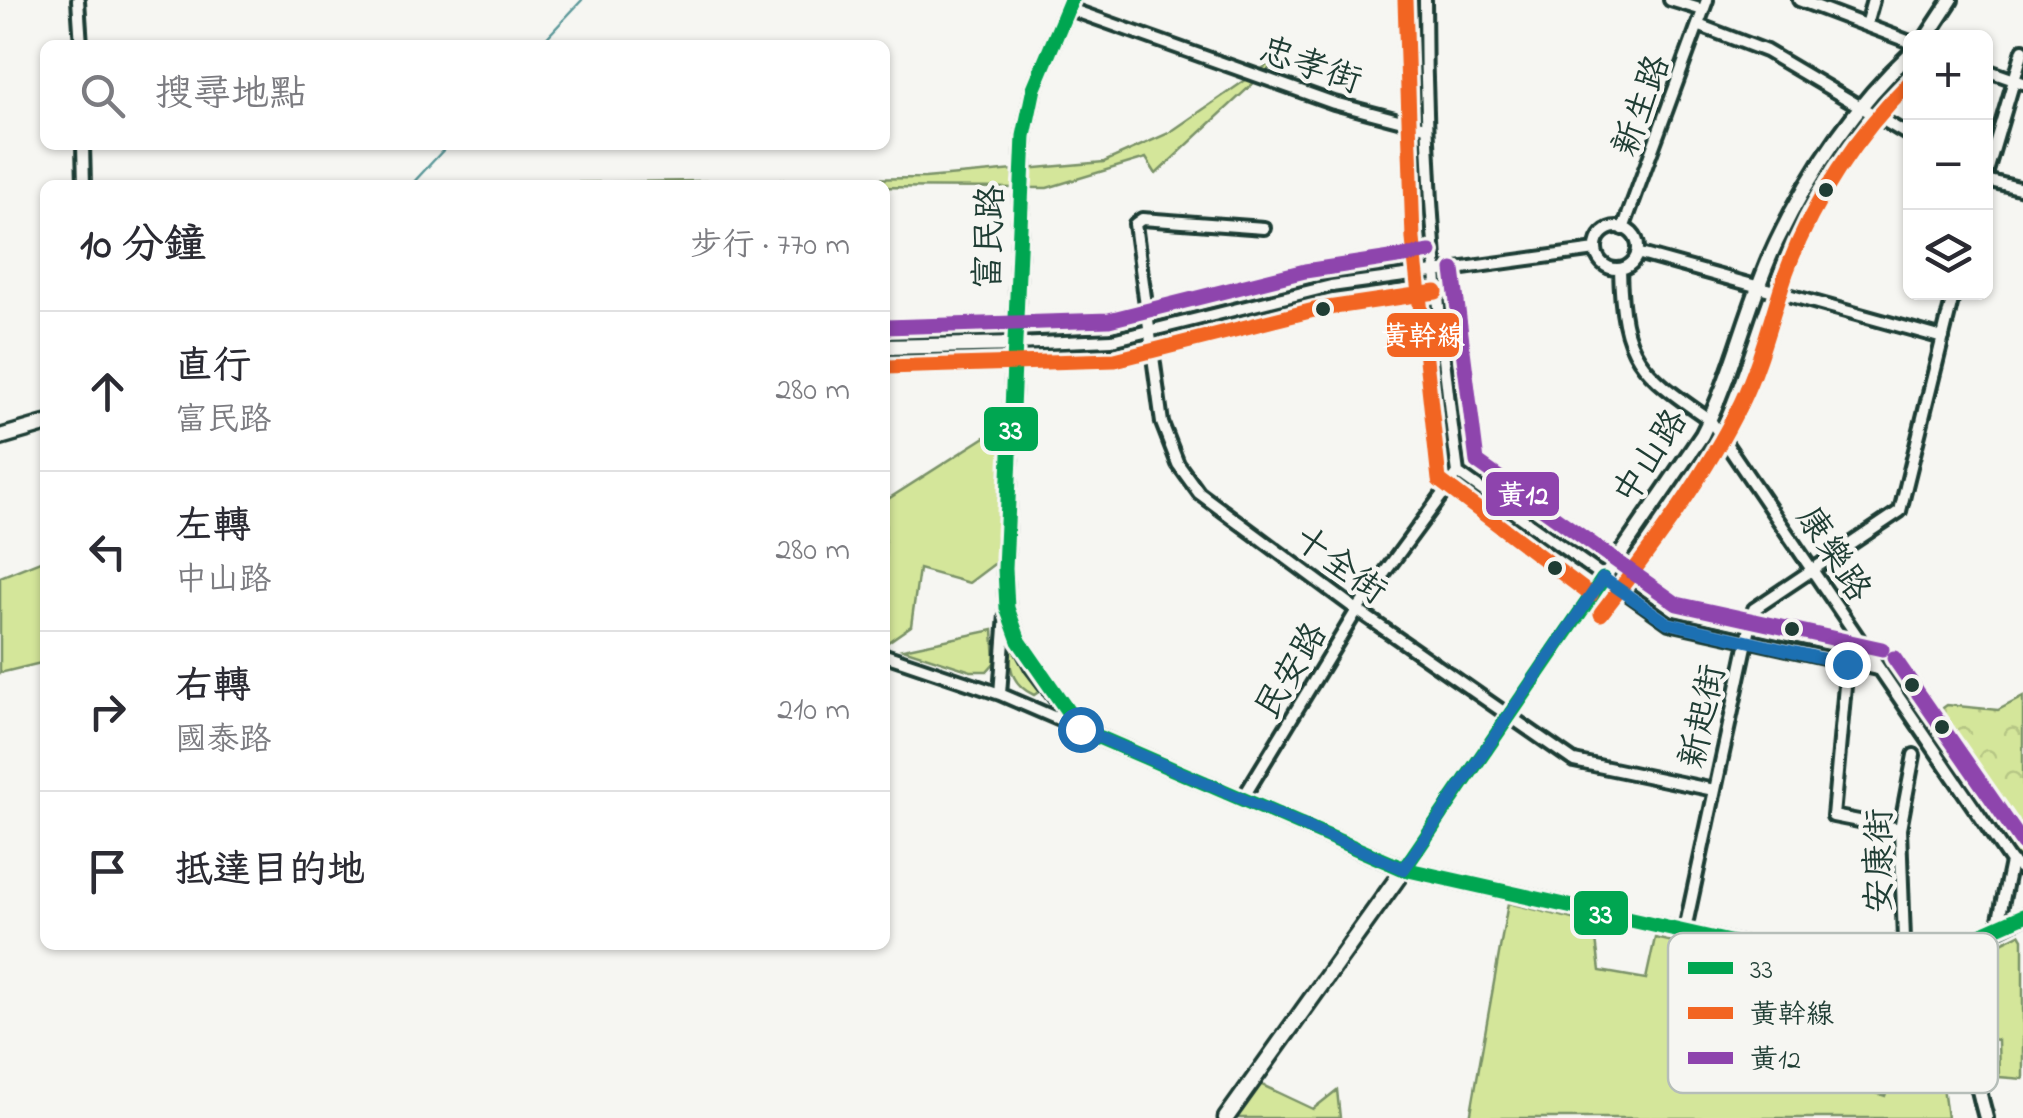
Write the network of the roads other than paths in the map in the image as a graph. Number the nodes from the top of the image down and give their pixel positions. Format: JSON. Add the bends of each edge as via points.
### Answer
{"nodes":[{"id":1,"x":78,"y":0,"type":"edge"},
{"id":2,"x":1426,"y":0,"type":"edge"},
{"id":3,"x":1670,"y":0,"type":"edge"},
{"id":4,"x":1800,"y":0,"type":"edge"},
{"id":5,"x":1872,"y":0,"type":"edge"},
{"id":6,"x":1950,"y":0,"type":"edge"},
{"id":7,"x":1069,"y":4,"type":"edge"},
{"id":8,"x":1705,"y":5,"type":"edge"},
{"id":9,"x":1698,"y":25,"type":"junction"},
{"id":10,"x":1866,"y":25,"type":"junction"},
{"id":11,"x":1931,"y":30,"type":"edge"},
{"id":12,"x":1903,"y":39,"type":"edge"},
{"id":13,"x":81,"y":40,"type":"edge"},
{"id":14,"x":2023,"y":50,"type":"edge"},
{"id":15,"x":1903,"y":61,"type":"edge"},
{"id":16,"x":1993,"y":73,"type":"edge"},
{"id":17,"x":2019,"y":82,"type":"edge"},
{"id":18,"x":1859,"y":105,"type":"junction"},
{"id":19,"x":1425,"y":127,"type":"junction"},
{"id":20,"x":1903,"y":132,"type":"edge"},
{"id":21,"x":84,"y":150,"type":"edge"},
{"id":22,"x":1993,"y":157,"type":"edge"},
{"id":23,"x":1993,"y":179,"type":"edge"},
{"id":24,"x":84,"y":180,"type":"edge"},
{"id":25,"x":2023,"y":189,"type":"edge"},
{"id":26,"x":1264,"y":228,"type":"dead end"},
{"id":27,"x":1623,"y":228,"type":"junction"},
{"id":28,"x":1596,"y":250,"type":"junction"},
{"id":29,"x":1637,"y":252,"type":"junction"},
{"id":30,"x":1620,"y":269,"type":"junction"},
{"id":31,"x":1433,"y":272,"type":"junction"},
{"id":32,"x":1760,"y":288,"type":"junction"},
{"id":33,"x":1952,"y":300,"type":"edge"},
{"id":34,"x":1150,"y":330,"type":"junction"},
{"id":35,"x":1943,"y":338,"type":"junction"},
{"id":36,"x":1016,"y":344,"type":"junction"},
{"id":37,"x":890,"y":347,"type":"edge"},
{"id":38,"x":1710,"y":420,"type":"junction"},
{"id":39,"x":40,"y":425,"type":"edge"},
{"id":40,"x":0,"y":436,"type":"edge"},
{"id":41,"x":1458,"y":474,"type":"junction"},
{"id":42,"x":1813,"y":570,"type":"junction"},
{"id":43,"x":1603,"y":578,"type":"junction"},
{"id":44,"x":1007,"y":608,"type":"junction"},
{"id":45,"x":1357,"y":610,"type":"junction"},
{"id":46,"x":1746,"y":641,"type":"junction"},
{"id":47,"x":890,"y":657,"type":"edge"},
{"id":48,"x":1847,"y":664,"type":"junction"},
{"id":49,"x":1878,"y":670,"type":"junction"},
{"id":50,"x":1000,"y":694,"type":"junction"},
{"id":51,"x":1510,"y":716,"type":"junction"},
{"id":52,"x":1080,"y":729,"type":"junction"},
{"id":53,"x":1914,"y":755,"type":"dead end"},
{"id":54,"x":1714,"y":790,"type":"junction"},
{"id":55,"x":1243,"y":798,"type":"junction"},
{"id":56,"x":1900,"y":829,"type":"junction"},
{"id":57,"x":2010,"y":862,"type":"junction"},
{"id":58,"x":1404,"y":869,"type":"junction"},
{"id":59,"x":2023,"y":870,"type":"edge"},
{"id":60,"x":2023,"y":916,"type":"edge"},
{"id":61,"x":1997,"y":929,"type":"junction"},
{"id":62,"x":1680,"y":933,"type":"edge"},
{"id":63,"x":1684,"y":933,"type":"edge"},
{"id":64,"x":1904,"y":933,"type":"edge"},
{"id":65,"x":1990,"y":933,"type":"edge"},
{"id":66,"x":1979,"y":1093,"type":"edge"},
{"id":67,"x":1226,"y":1118,"type":"edge"},
{"id":68,"x":1986,"y":1118,"type":"edge"}],
"edges":[{"from":1,"to":13,"type":"street"},
{"from":2,"to":19,"type":"street"},
{"from":3,"to":8,"type":"street"},
{"from":4,"to":10,"type":"street"},
{"from":5,"to":10,"type":"street"},
{"from":6,"to":11,"type":"street"},
{"from":7,"to":19,"type":"street","name":"忠孝街","via":[[1334,103]]},
{"from":7,"to":36,"type":"main road","name":"富民路","via":[[1034,88],[1024,136]]},
{"from":8,"to":9,"type":"street","name":"新生路"},
{"from":9,"to":18,"type":"street","via":[[1766,51]]},
{"from":9,"to":27,"type":"street","name":"新生路"},
{"from":10,"to":12,"type":"street"},
{"from":14,"to":17,"type":"street"},
{"from":15,"to":18,"type":"street","name":"中山路"},
{"from":16,"to":17,"type":"street"},
{"from":17,"to":22,"type":"street"},
{"from":18,"to":20,"type":"street"},
{"from":18,"to":32,"type":"street","name":"中山路","via":[[1777,242]]},
{"from":19,"to":31,"type":"street"},
{"from":21,"to":24,"type":"street"},
{"from":23,"to":25,"type":"street"},
{"from":26,"to":34,"type":"street","name":"十全街","via":[[1142,219],[1135,224]]},
{"from":27,"to":28,"type":"street","via":[[1605,231]]},
{"from":27,"to":29,"type":"street","via":[[1633,235]]},
{"from":28,"to":30,"type":"street","via":[[1604,265]]},
{"from":28,"to":31,"type":"street"},
{"from":29,"to":30,"type":"street"},
{"from":29,"to":32,"type":"street"},
{"from":30,"to":38,"type":"street","name":"康樂路","via":[[1621,322],[1648,374]]},
{"from":31,"to":34,"type":"street","via":[[1310,290]]},
{"from":31,"to":41,"type":"street"},
{"from":32,"to":35,"type":"street"},
{"from":32,"to":38,"type":"street","name":"中山路"},
{"from":33,"to":35,"type":"street","name":"新起街"},
{"from":34,"to":36,"type":"street","via":[[1112,340]]},
{"from":34,"to":45,"type":"street","name":"十全街","via":[[1162,423],[1186,475]]},
{"from":35,"to":42,"type":"street","name":"新起街","via":[[1900,511]]},
{"from":36,"to":37,"type":"main road"},
{"from":36,"to":44,"type":"main road","name":"富民路"},
{"from":38,"to":42,"type":"street","name":"康樂路"},
{"from":38,"to":43,"type":"street","name":"中山路"},
{"from":39,"to":40,"type":"main road"},
{"from":41,"to":43,"type":"street"},
{"from":41,"to":45,"type":"street","name":"民安路"},
{"from":42,"to":46,"type":"street","name":"新起街","via":[[1754,609]]},
{"from":42,"to":49,"type":"street","name":"康樂路"},
{"from":43,"to":46,"type":"street","via":[[1668,623]]},
{"from":43,"to":51,"type":"street","name":"中山路"},
{"from":44,"to":50,"type":"street"},
{"from":44,"to":52,"type":"main road","name":"富民路","via":[[1033,667]]},
{"from":45,"to":51,"type":"street","name":"十全街"},
{"from":45,"to":55,"type":"street","name":"民安路"},
{"from":46,"to":48,"type":"street"},
{"from":46,"to":54,"type":"street","name":"新起街"},
{"from":47,"to":50,"type":"street"},
{"from":48,"to":49,"type":"street"},
{"from":48,"to":56,"type":"street","via":[[1833,816]]},
{"from":49,"to":57,"type":"street","name":"康樂路"},
{"from":50,"to":52,"type":"street"},
{"from":51,"to":54,"type":"street","name":"十全街","via":[[1574,761]]},
{"from":51,"to":58,"type":"street","name":"中山路"},
{"from":52,"to":55,"type":"main road","name":"富民路"},
{"from":53,"to":56,"type":"street","name":"安康街"},
{"from":54,"to":63,"type":"street","name":"新起街"},
{"from":55,"to":58,"type":"main road","name":"富民路"},
{"from":56,"to":64,"type":"street","name":"安康街"},
{"from":57,"to":59,"type":"street","name":"康樂路"},
{"from":57,"to":61,"type":"street"},
{"from":58,"to":62,"type":"main road","name":"富民路"},
{"from":58,"to":67,"type":"main road","name":"中山路"},
{"from":60,"to":61,"type":"main road","name":"富民路"},
{"from":61,"to":65,"type":"main road","name":"富民路"},
{"from":66,"to":68,"type":"street"}]}
